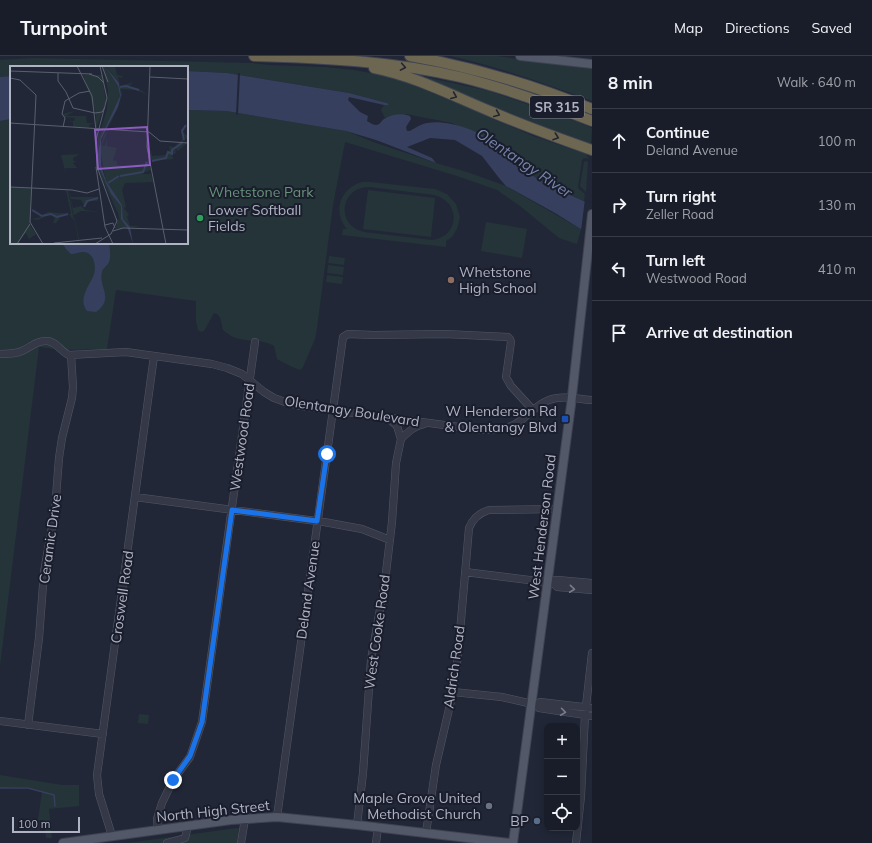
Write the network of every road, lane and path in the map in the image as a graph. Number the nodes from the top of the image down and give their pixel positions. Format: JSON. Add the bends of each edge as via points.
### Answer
{"nodes":[{"id":1,"x":254,"y":56,"type":"edge"},
{"id":2,"x":410,"y":56,"type":"edge"},
{"id":3,"x":520,"y":56,"type":"edge"},
{"id":4,"x":308,"y":58,"type":"junction"},
{"id":5,"x":592,"y":64,"type":"edge"},
{"id":6,"x":592,"y":108,"type":"edge"},
{"id":7,"x":592,"y":121,"type":"edge"},
{"id":8,"x":592,"y":150,"type":"edge"},
{"id":9,"x":592,"y":214,"type":"edge"},
{"id":10,"x":590,"y":259,"type":"edge"},
{"id":11,"x":255,"y":342,"type":"dead end"},
{"id":12,"x":0,"y":354,"type":"edge"},
{"id":13,"x":71,"y":354,"type":"junction"},
{"id":14,"x":154,"y":356,"type":"junction"},
{"id":15,"x":250,"y":381,"type":"junction"},
{"id":16,"x":572,"y":398,"type":"junction"},
{"id":17,"x":592,"y":400,"type":"edge"},
{"id":18,"x":333,"y":409,"type":"junction"},
{"id":19,"x":533,"y":410,"type":"junction"},
{"id":20,"x":386,"y":417,"type":"junction"},
{"id":21,"x":429,"y":423,"type":"junction"},
{"id":22,"x":401,"y":439,"type":"junction"},
{"id":23,"x":135,"y":497,"type":"junction"},
{"id":24,"x":558,"y":509,"type":"junction"},
{"id":25,"x":232,"y":510,"type":"junction"},
{"id":26,"x":317,"y":521,"type":"junction"},
{"id":27,"x":390,"y":540,"type":"junction"},
{"id":28,"x":465,"y":572,"type":"junction"},
{"id":29,"x":551,"y":583,"type":"junction"},
{"id":30,"x":592,"y":583,"type":"edge"},
{"id":31,"x":592,"y":590,"type":"edge"},
{"id":32,"x":592,"y":653,"type":"edge"},
{"id":33,"x":452,"y":692,"type":"junction"},
{"id":34,"x":534,"y":704,"type":"junction"},
{"id":35,"x":589,"y":707,"type":"edge"},
{"id":36,"x":588,"y":715,"type":"edge"},
{"id":37,"x":0,"y":721,"type":"edge"},
{"id":38,"x":28,"y":725,"type":"junction"},
{"id":39,"x":103,"y":734,"type":"junction"},
{"id":40,"x":277,"y":817,"type":"junction"},
{"id":41,"x":245,"y":819,"type":"junction"},
{"id":42,"x":357,"y":824,"type":"junction"},
{"id":43,"x":188,"y":826,"type":"junction"},
{"id":44,"x":378,"y":827,"type":"junction"},
{"id":45,"x":158,"y":830,"type":"junction"},
{"id":46,"x":426,"y":833,"type":"junction"},
{"id":47,"x":112,"y":836,"type":"junction"},
{"id":48,"x":62,"y":843,"type":"edge"},
{"id":49,"x":167,"y":843,"type":"edge"},
{"id":50,"x":241,"y":843,"type":"edge"},
{"id":51,"x":376,"y":843,"type":"edge"},
{"id":52,"x":510,"y":843,"type":"edge"},
{"id":53,"x":513,"y":843,"type":"edge"},
{"id":54,"x":576,"y":843,"type":"edge"}],
"edges":[{"from":1,"to":4,"type":"highway","number":"SR 315"},
{"from":2,"to":6,"type":"highway","number":"SR 315","via":[[489,73]]},
{"from":3,"to":5,"type":"main road"},
{"from":4,"to":7,"type":"highway","number":"SR 315","one_way":true,"via":[[394,65],[458,77],[522,95]]},
{"from":4,"to":8,"type":"highway","one_way":true,"via":[[393,73]]},
{"from":9,"to":10,"type":"main road","name":"West Henderson Road","via":[[588,246]]},
{"from":10,"to":16,"type":"main road","name":"West Henderson Road"},
{"from":11,"to":15,"type":"street","name":"Westwood Road"},
{"from":12,"to":13,"type":"street","via":[[17,352],[43,341],[58,345],[66,354]]},
{"from":13,"to":14,"type":"street","name":"Olentangy Boulevard","via":[[114,352]]},
{"from":13,"to":38,"type":"street","name":"Ceramic Drive","via":[[72,398],[59,458],[55,510],[44,572]]},
{"from":14,"to":15,"type":"street","name":"Olentangy Boulevard","via":[[212,364],[242,374]]},
{"from":14,"to":23,"type":"street","name":"Croswell Road"},
{"from":15,"to":18,"type":"street","name":"Olentangy Boulevard","via":[[264,392],[285,402]]},
{"from":15,"to":25,"type":"street","name":"Westwood Road"},
{"from":16,"to":17,"type":"street","name":"Olentangy Boulevard"},
{"from":16,"to":19,"type":"street","name":"Olentangy Boulevard","via":[[550,399]]},
{"from":16,"to":24,"type":"main road","name":"West Henderson Road"},
{"from":18,"to":19,"type":"street","name":"Deland Avenue","via":[[343,337],[348,334],[445,334],[506,336],[510,339],[506,374],[512,386]]},
{"from":18,"to":20,"type":"street","name":"Olentangy Boulevard"},
{"from":18,"to":26,"type":"street","name":"Deland Avenue"},
{"from":19,"to":21,"type":"street","name":"Olentangy Boulevard","via":[[519,422],[498,430],[475,430]]},
{"from":20,"to":21,"type":"street","name":"Olentangy Boulevard"},
{"from":20,"to":22,"type":"street","via":[[397,426]]},
{"from":21,"to":22,"type":"street","via":[[408,431]]},
{"from":22,"to":27,"type":"street","name":"West Cooke Road"},
{"from":23,"to":25,"type":"street"},
{"from":23,"to":39,"type":"street","name":"Croswell Road"},
{"from":24,"to":28,"type":"street","name":"Aldrich Road","via":[[489,510],[480,513],[469,528]]},
{"from":24,"to":29,"type":"main road","name":"West Henderson Road"},
{"from":25,"to":26,"type":"street"},
{"from":25,"to":45,"type":"street","name":"Westwood Road","via":[[202,722],[190,756],[173,780],[162,803],[157,819]]},
{"from":26,"to":27,"type":"street","via":[[362,529]]},
{"from":26,"to":40,"type":"street","name":"Deland Avenue"},
{"from":27,"to":42,"type":"street","name":"West Cooke Road","via":[[371,660]]},
{"from":28,"to":29,"type":"street"},
{"from":28,"to":33,"type":"street","name":"Aldrich Road"},
{"from":29,"to":30,"type":"street","via":[[558,580]]},
{"from":29,"to":31,"type":"street","one_way":true,"via":[[557,587]]},
{"from":29,"to":34,"type":"main road","name":"West Henderson Road"},
{"from":32,"to":35,"type":"street"},
{"from":33,"to":34,"type":"street","via":[[502,697]]},
{"from":33,"to":46,"type":"street","name":"Aldrich Road","via":[[436,765]]},
{"from":34,"to":35,"type":"street","via":[[540,702]]},
{"from":34,"to":36,"type":"street","one_way":true,"via":[[539,708]]},
{"from":34,"to":53,"type":"main road","name":"West Henderson Road"},
{"from":35,"to":36,"type":"street"},
{"from":36,"to":54,"type":"street"},
{"from":37,"to":38,"type":"street"},
{"from":38,"to":39,"type":"street"},
{"from":39,"to":47,"type":"street","name":"Croswell Road","via":[[97,783],[100,802]]},
{"from":40,"to":41,"type":"main road","name":"North High Street"},
{"from":40,"to":42,"type":"main road","name":"North High Street"},
{"from":41,"to":43,"type":"main road","name":"North High Street"},
{"from":41,"to":50,"type":"street"},
{"from":42,"to":44,"type":"main road","name":"North High Street"},
{"from":43,"to":45,"type":"main road","name":"North High Street"},
{"from":43,"to":49,"type":"street","via":[[185,838]]},
{"from":44,"to":46,"type":"main road","name":"North High Street"},
{"from":44,"to":51,"type":"street"},
{"from":45,"to":47,"type":"main road","name":"North High Street"},
{"from":46,"to":52,"type":"main road","name":"North High Street"},
{"from":47,"to":48,"type":"main road","name":"North High Street"}]}
